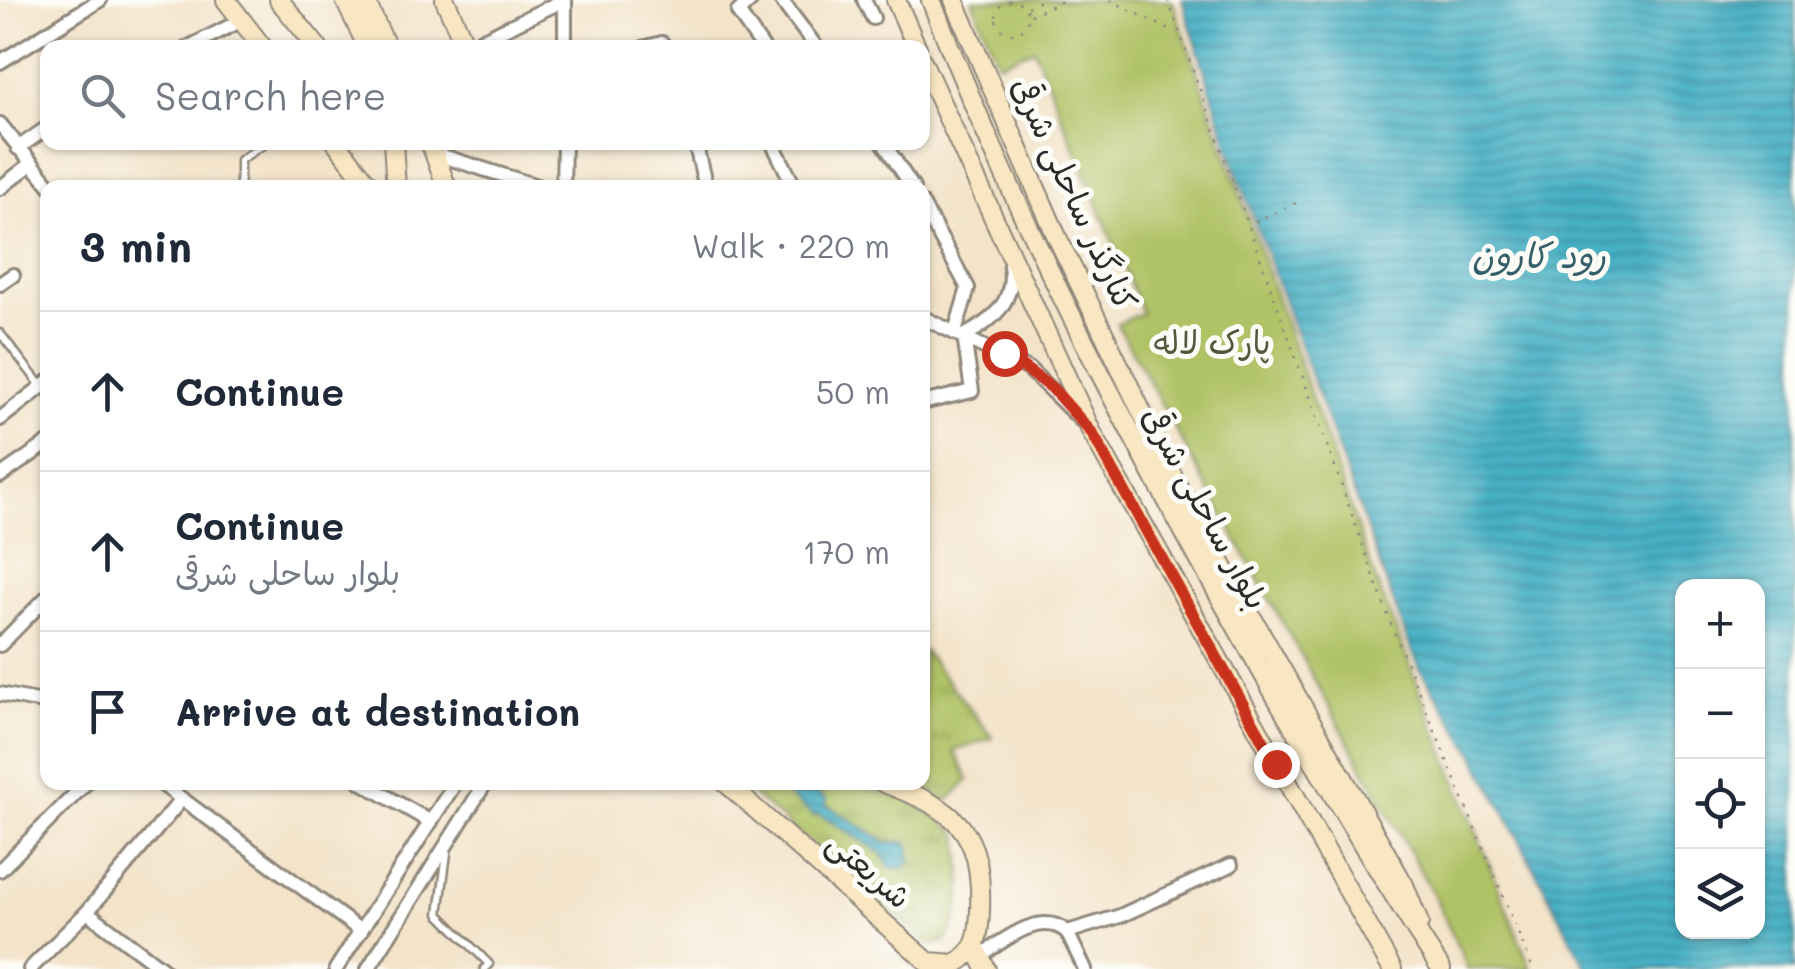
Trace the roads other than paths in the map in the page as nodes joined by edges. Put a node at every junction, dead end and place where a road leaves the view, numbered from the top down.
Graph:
1 (100, 0) edge
2 (226, 0) edge
3 (279, 0) edge
4 (345, 0) edge
5 (365, 0) edge
6 (445, 0) edge
7 (565, 0) edge
8 (752, 0) edge
9 (781, 0) edge
10 (864, 0) edge
11 (896, 0) edge
12 (931, 0) edge
13 (954, 0) edge
14 (873, 18) dead end
15 (242, 20) junction
16 (203, 40) edge
17 (257, 40) edge
18 (312, 40) edge
19 (364, 40) edge
20 (384, 40) edge
21 (462, 40) edge
22 (480, 40) edge
23 (565, 40) edge
24 (758, 40) edge
25 (811, 40) edge
26 (913, 40) edge
27 (0, 62) edge
28 (930, 79) edge
29 (0, 124) edge
30 (40, 133) edge
31 (18, 148) junction
32 (256, 150) edge
33 (342, 150) edge
34 (394, 150) edge
35 (434, 150) edge
36 (439, 150) edge
37 (564, 150) edge
38 (697, 150) edge
39 (776, 150) edge
40 (889, 150) edge
41 (31, 164) junction
42 (45, 180) edge
43 (240, 180) edge
44 (365, 180) edge
45 (395, 180) edge
46 (444, 180) edge
47 (522, 180) edge
48 (563, 180) edge
49 (704, 180) edge
50 (792, 180) edge
51 (908, 180) edge
52 (0, 188) edge
53 (930, 219) edge
54 (1008, 256) junction
55 (14, 275) dead end
56 (0, 284) edge
57 (930, 320) edge
58 (1102, 329) junction
59 (0, 333) edge
60 (959, 333) junction
61 (1081, 337) junction
62 (40, 379) edge
63 (40, 389) edge
64 (930, 401) edge
65 (0, 419) edge
66 (1092, 433) junction
67 (40, 448) edge
68 (0, 476) edge
69 (40, 604) edge
70 (0, 646) edge
71 (0, 694) edge
72 (40, 702) edge
73 (79, 790) edge
74 (169, 790) edge
75 (375, 790) edge
76 (451, 790) edge
77 (481, 790) edge
78 (734, 790) edge
79 (902, 790) edge
80 (182, 800) junction
81 (432, 822) junction
82 (449, 839) junction
83 (1232, 865) dead end
84 (0, 870) edge
85 (87, 912) junction
86 (360, 930) junction
87 (1068, 932) junction
88 (1422, 940) junction
89 (980, 957) edge
90 (932, 966) edge
91 (1438, 966) edge
92 (30, 969) edge
93 (163, 969) edge
94 (336, 969) edge
95 (368, 969) edge
96 (484, 969) edge
97 (1085, 969) edge
98 (1392, 969) edge

1 - 27 street
2 - 15 main road
3 - 18 main road
4 - 19 main road
5 - 20 main road
6 - 21 main road
7 - 22 street
7 - 23 street
8 - 24 street
9 - 25 street
10 - 14 street
11 - 26 main road
12 - 61 main road, بلوار ساحلی شرقی
13 - 58 main road, کنارگذر ساحلی شرقی
15 - 16 street
15 - 17 main road
28 - 54 main road, بلوار ساحلی شرقی
29 - 31 street
30 - 31 street
31 - 41 street
32 - 43 lane
33 - 44 main road
34 - 45 main road
35 - 46 main road
36 - 47 street
37 - 48 street
38 - 49 street
39 - 50 street
40 - 51 street
41 - 42 street
41 - 52 street
53 - 60 street
54 - 60 street
54 - 66 main road, بلوار ساحلی شرقی
55 - 56 street
57 - 60 street
58 - 61 main road
58 - 88 main road, کنارگذر ساحلی شرقی
59 - 62 lane
60 - 64 street
60 - 66 street
61 - 88 main road, بلوار ساحلی شرقی
63 - 65 street
66 - 98 main road, بلوار ساحلی شرقی
67 - 68 street
69 - 70 street
71 - 72 street
73 - 84 street
74 - 80 street
75 - 81 street
76 - 81 street
77 - 82 street
78 - 90 main road, شریعتی
79 - 89 main road
80 - 85 street
80 - 86 street
81 - 86 street
82 - 95 street
82 - 96 lane
83 - 87 street
85 - 92 street
85 - 93 street
86 - 94 street
87 - 89 street
87 - 97 street
88 - 91 main road, بلوار ساحلی شرقی
89 - 90 main road, شریعتی

